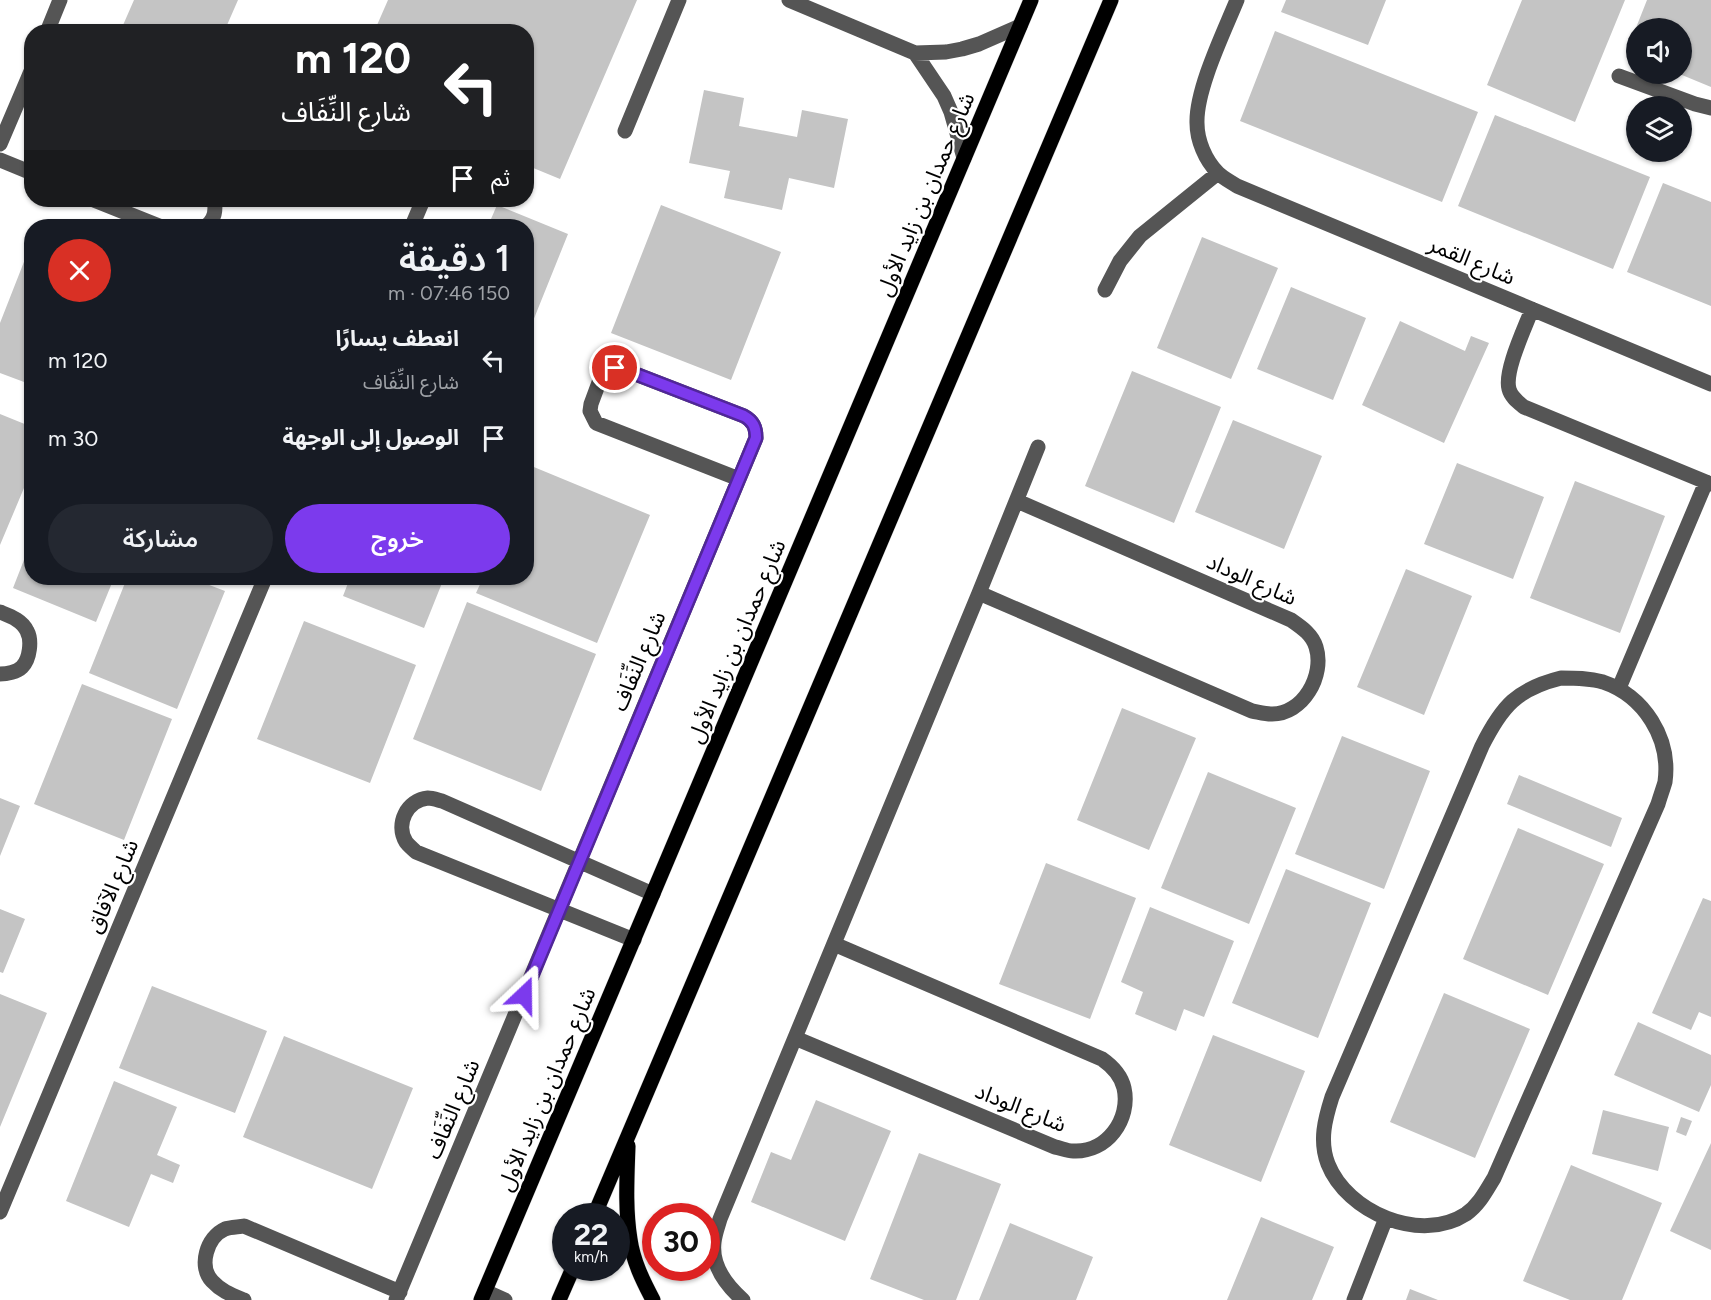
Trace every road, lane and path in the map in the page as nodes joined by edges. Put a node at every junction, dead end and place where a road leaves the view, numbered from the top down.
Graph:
1 (60, 0) edge
2 (678, 0) edge
3 (789, 0) edge
4 (1031, 0) edge
5 (1111, 0) edge
6 (1237, 0) edge
7 (50, 24) edge
8 (1020, 26) junction
9 (915, 53) junction
10 (1619, 76) dead end
11 (24, 104) edge
12 (1711, 108) edge
13 (625, 131) dead end
14 (0, 144) edge
15 (964, 158) junction
16 (0, 160) edge
17 (24, 170) edge
18 (1218, 173) junction
19 (112, 207) edge
20 (142, 219) edge
21 (1105, 290) dead end
22 (1532, 309) junction
23 (1711, 384) edge
24 (1038, 447) dead end
25 (739, 479) junction
26 (1709, 483) edge
27 (1017, 501) junction
28 (262, 585) edge
29 (979, 593) junction
30 (0, 612) edge
31 (0, 674) edge
32 (1619, 688) junction
33 (579, 861) junction
34 (653, 894) junction
35 (559, 910) junction
36 (634, 940) junction
37 (834, 944) junction
38 (795, 1038) junction
39 (628, 1135) junction
40 (599, 1203) edge
41 (0, 1212) edge
42 (1386, 1218) junction
43 (567, 1281) edge
44 (483, 1295) edge
45 (398, 1296) edge
46 (244, 1300) edge
47 (505, 1300) edge
48 (559, 1300) edge
49 (653, 1300) edge
50 (743, 1300) edge
51 (1354, 1300) edge

1 - 7 street
2 - 13 street
3 - 9 street
4 - 8 main road, شارع حمدان بن زايد الأول
5 - 39 main road
6 - 18 street, شارع القمر
8 - 9 street
8 - 15 main road, شارع حمدان بن زايد الأول
9 - 15 street
10 - 12 street
11 - 14 street
15 - 34 main road, شارع حمدان بن زايد الأول
16 - 17 street
18 - 21 street
18 - 22 street, شارع القمر
19 - 20 street
22 - 23 street, شارع القمر
22 - 26 street
24 - 27 street
25 - 25 street, شارع النِّفَاف
25 - 33 street, شارع النِّفَاف
26 - 32 street
27 - 29 street
27 - 29 street, شارع الوداد
28 - 41 street, شارع الآفاق
29 - 37 street
30 - 31 street
32 - 42 street
32 - 42 street
33 - 34 street
33 - 35 street, شارع النِّفَاف
33 - 35 street
34 - 36 main road, شارع حمدان بن زايد الأول
35 - 36 street
35 - 45 street, شارع النِّفَاف
36 - 44 main road, شارع حمدان بن زايد الأول
37 - 38 street
37 - 38 street, شارع الوداد
38 - 50 street
39 - 40 main road
39 - 49 main road
42 - 51 street
43 - 48 main road
44 - 47 street
45 - 46 street, شارع النِّفَاف

